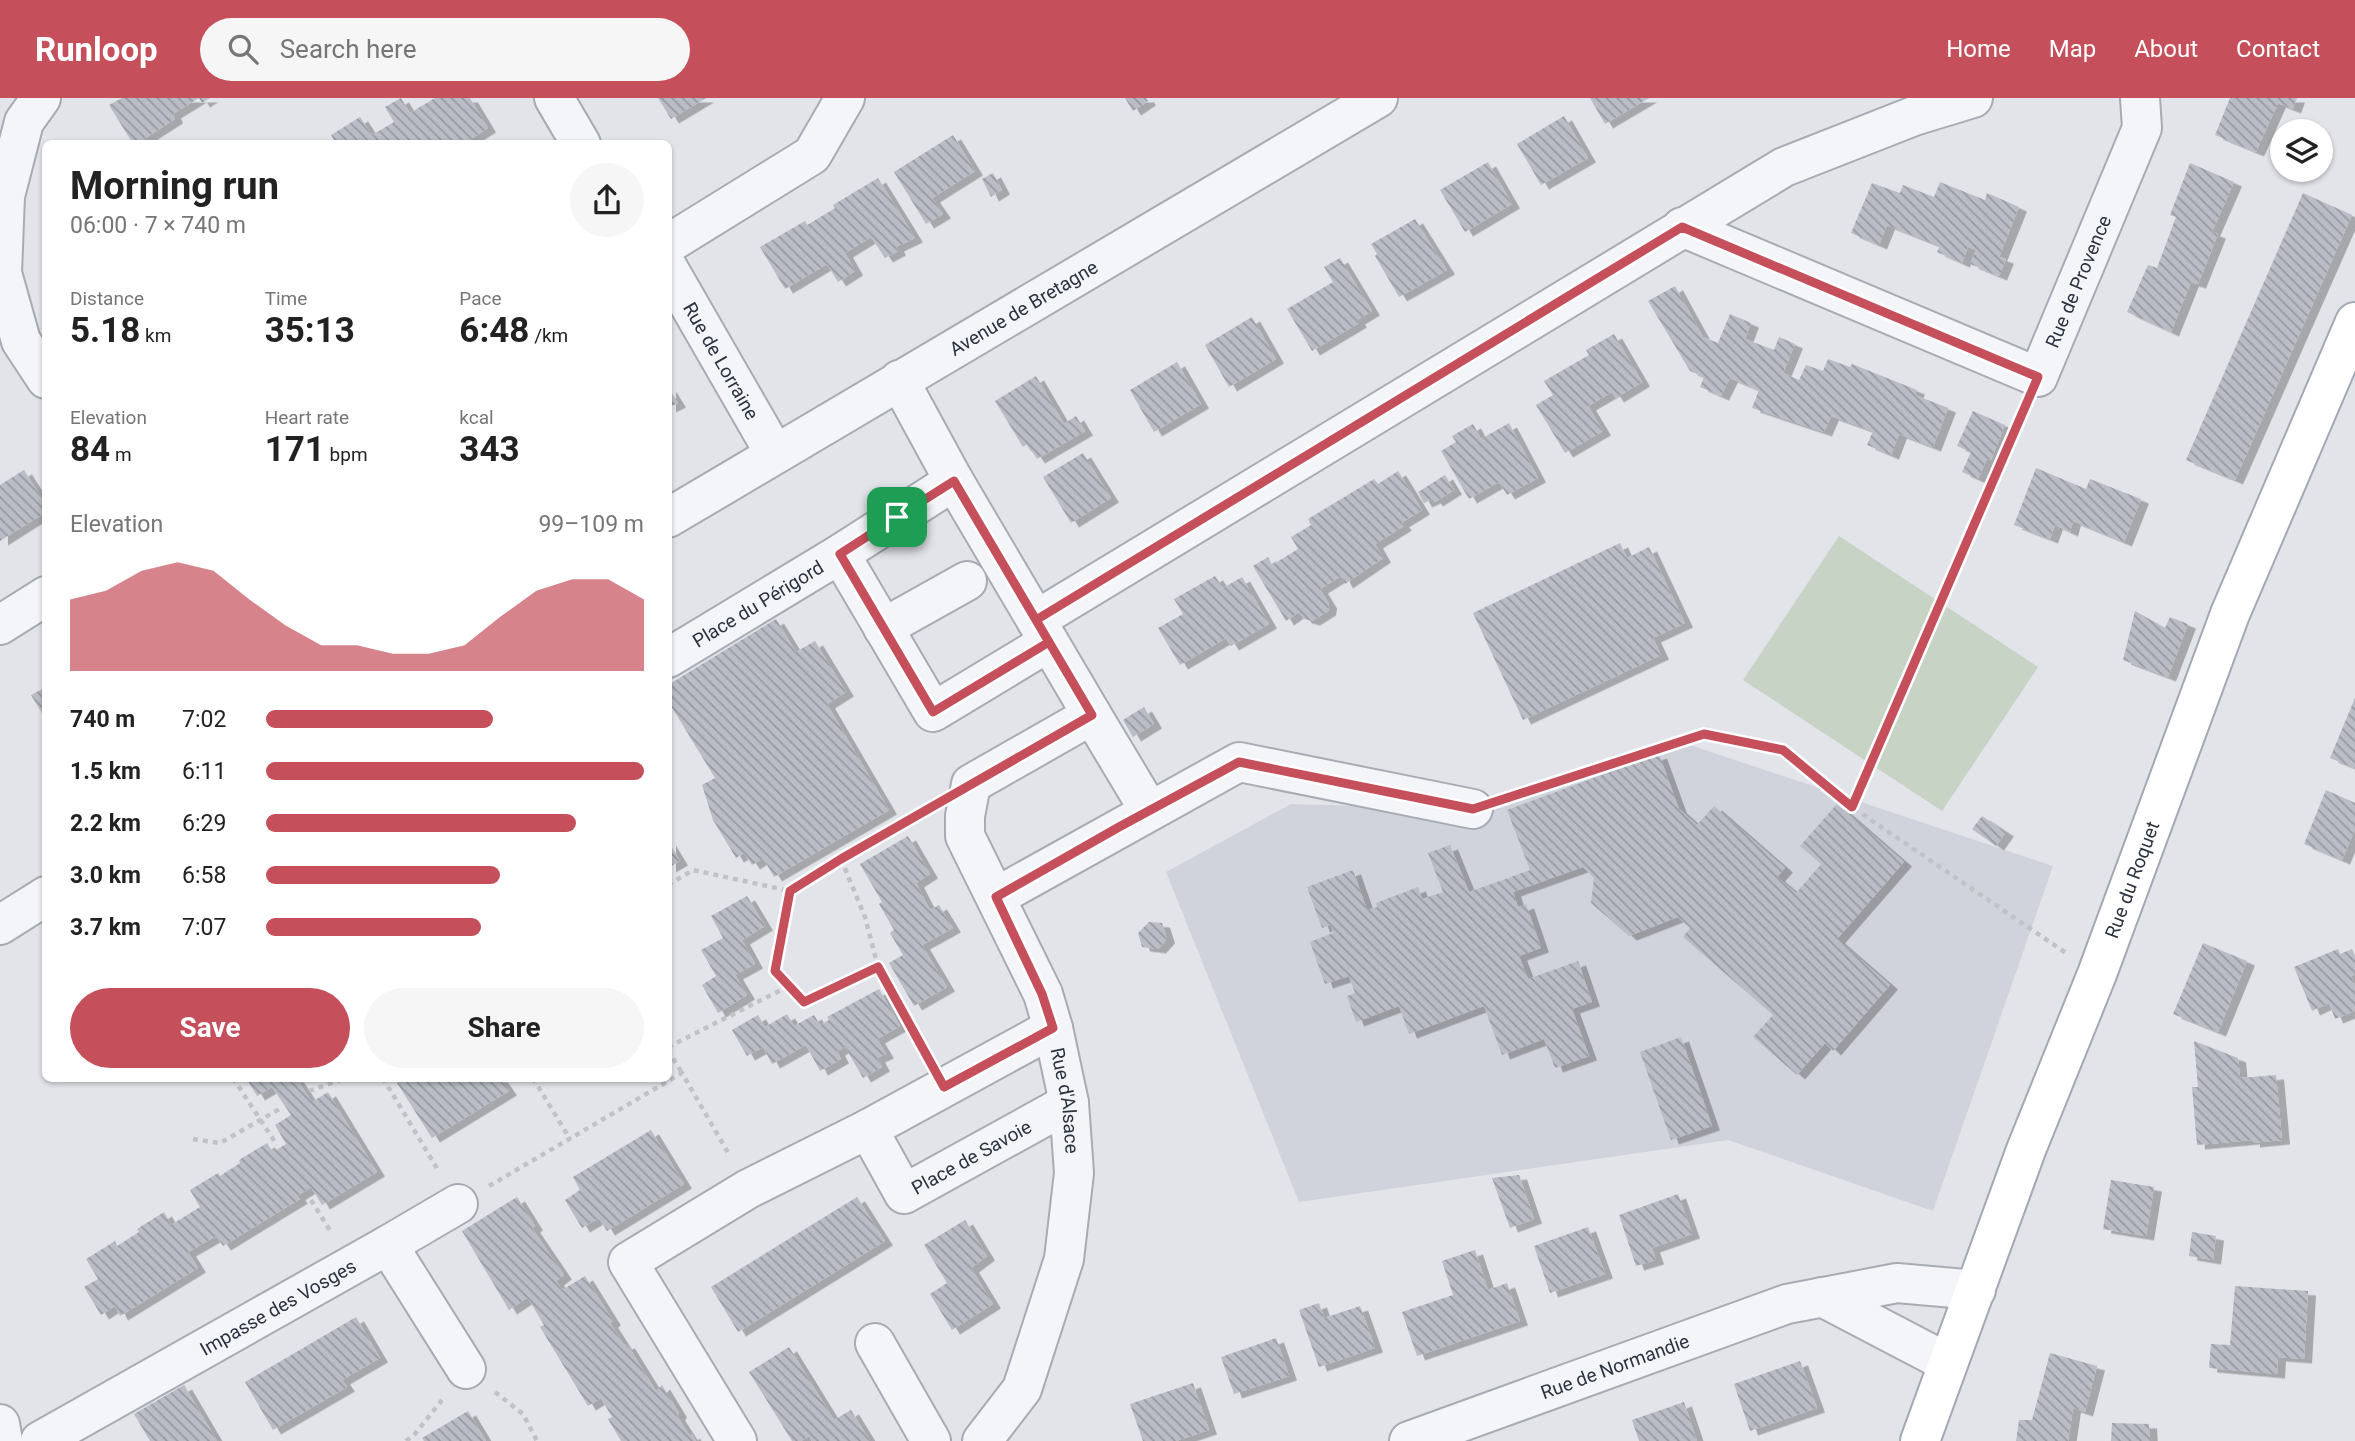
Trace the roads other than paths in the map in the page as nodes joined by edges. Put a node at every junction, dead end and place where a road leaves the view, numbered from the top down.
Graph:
1 (41, 98) edge
2 (554, 98) edge
3 (845, 98) edge
4 (1378, 98) edge
5 (1973, 98) edge
6 (2140, 98) edge
7 (579, 140) edge
8 (1682, 227) junction
9 (672, 242) edge
10 (672, 275) edge
11 (2355, 322) edge
12 (42, 373) edge
13 (899, 380) junction
14 (775, 454) junction
15 (954, 481) junction
16 (672, 516) edge
17 (840, 554) junction
18 (967, 581) dead end
19 (42, 599) edge
20 (0, 625) edge
21 (883, 628) junction
22 (1043, 631) junction
23 (672, 656) edge
24 (1092, 715) junction
25 (1473, 809) road end
26 (1149, 810) junction
27 (996, 897) junction
28 (42, 899) edge
29 (0, 925) edge
30 (1053, 1028) junction
31 (1069, 1103) junction
32 (868, 1129) junction
33 (458, 1204) road end
34 (388, 1245) junction
35 (1976, 1290) junction
36 (1822, 1297) junction
37 (875, 1343) dead end
38 (1948, 1363) junction
39 (466, 1369) road end
40 (0, 1424) edge
41 (91, 1429) edge
42 (3, 1441) edge
43 (40, 1441) edge
44 (737, 1441) edge
45 (931, 1441) edge
46 (982, 1441) edge
47 (1409, 1441) edge
48 (1920, 1441) edge

1 - 12 street
2 - 7 street
3 - 9 street
4 - 13 street, Avenue de Bretagne
5 - 8 street
6 - 8 street, Rue de Provence
8 - 22 street
10 - 14 street, Rue de Lorraine
11 - 35 main road, Rue du Roquet
13 - 14 street, Avenue de Bretagne
13 - 15 street
14 - 16 street, Avenue de Bretagne
15 - 17 street, Place du Périgord
15 - 22 street
17 - 21 street
17 - 23 street, Place du Périgord
18 - 21 street
19 - 20 street
21 - 22 street
22 - 24 street
24 - 26 street
24 - 27 street, Rue d'Alsace
25 - 26 street
26 - 27 street
27 - 30 street, Rue d'Alsace
28 - 29 street
30 - 31 street, Rue d'Alsace
30 - 32 street
31 - 32 street, Place de Savoie
31 - 46 street, Rue d'Alsace
32 - 44 street
33 - 34 street, Impasse des Vosges
34 - 39 street
34 - 41 street, Impasse des Vosges
35 - 36 street, Rue de Normandie
35 - 38 main road, Rue du Roquet
36 - 38 street
36 - 47 street, Rue de Normandie
37 - 45 street
38 - 48 main road, Rue du Roquet
40 - 42 street
41 - 43 street, Impasse des Vosges

